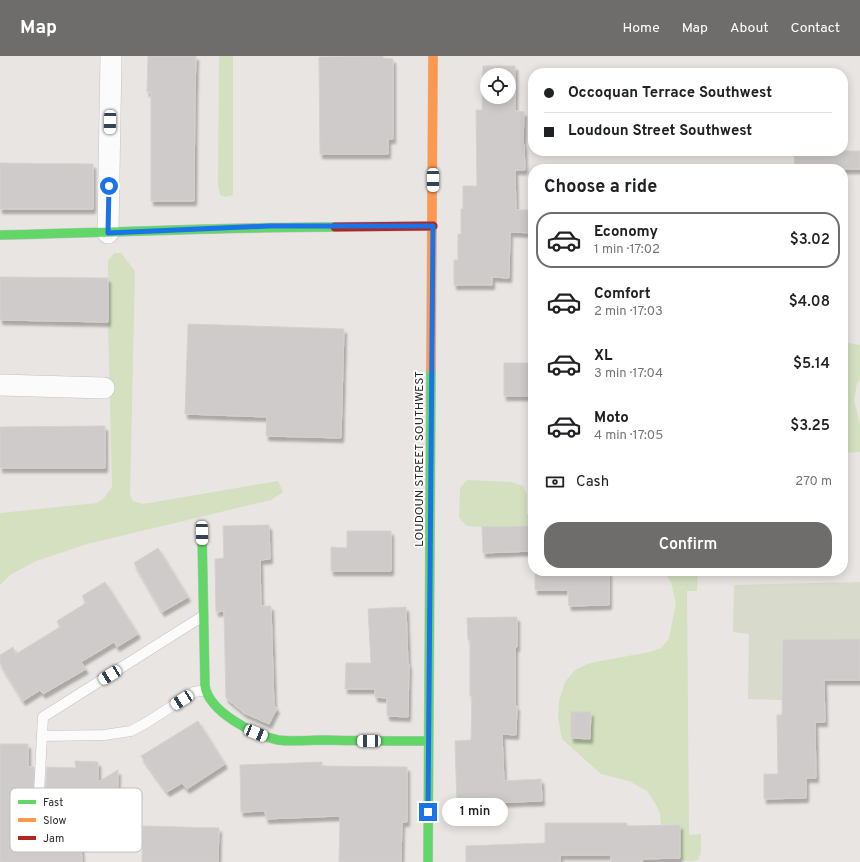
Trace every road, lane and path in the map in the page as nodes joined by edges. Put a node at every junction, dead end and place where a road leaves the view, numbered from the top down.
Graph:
1 (111, 56) edge
2 (434, 56) edge
3 (433, 226) junction
4 (108, 233) junction
5 (0, 235) edge
6 (0, 384) edge
7 (104, 388) dead end
8 (202, 533) dead end
9 (203, 616) junction
10 (206, 690) junction
11 (42, 736) junction
12 (428, 741) junction
13 (39, 788) edge
14 (428, 862) edge

1 - 4 street
2 - 3 street, LOUDOUN STREET SOUTHWEST
3 - 4 street
3 - 12 street, LOUDOUN STREET SOUTHWEST
4 - 5 street
6 - 7 street
8 - 9 street
9 - 10 street
9 - 11 lane
10 - 11 lane
10 - 12 street
11 - 13 lane
12 - 14 street, LOUDOUN STREET SOUTHWEST

